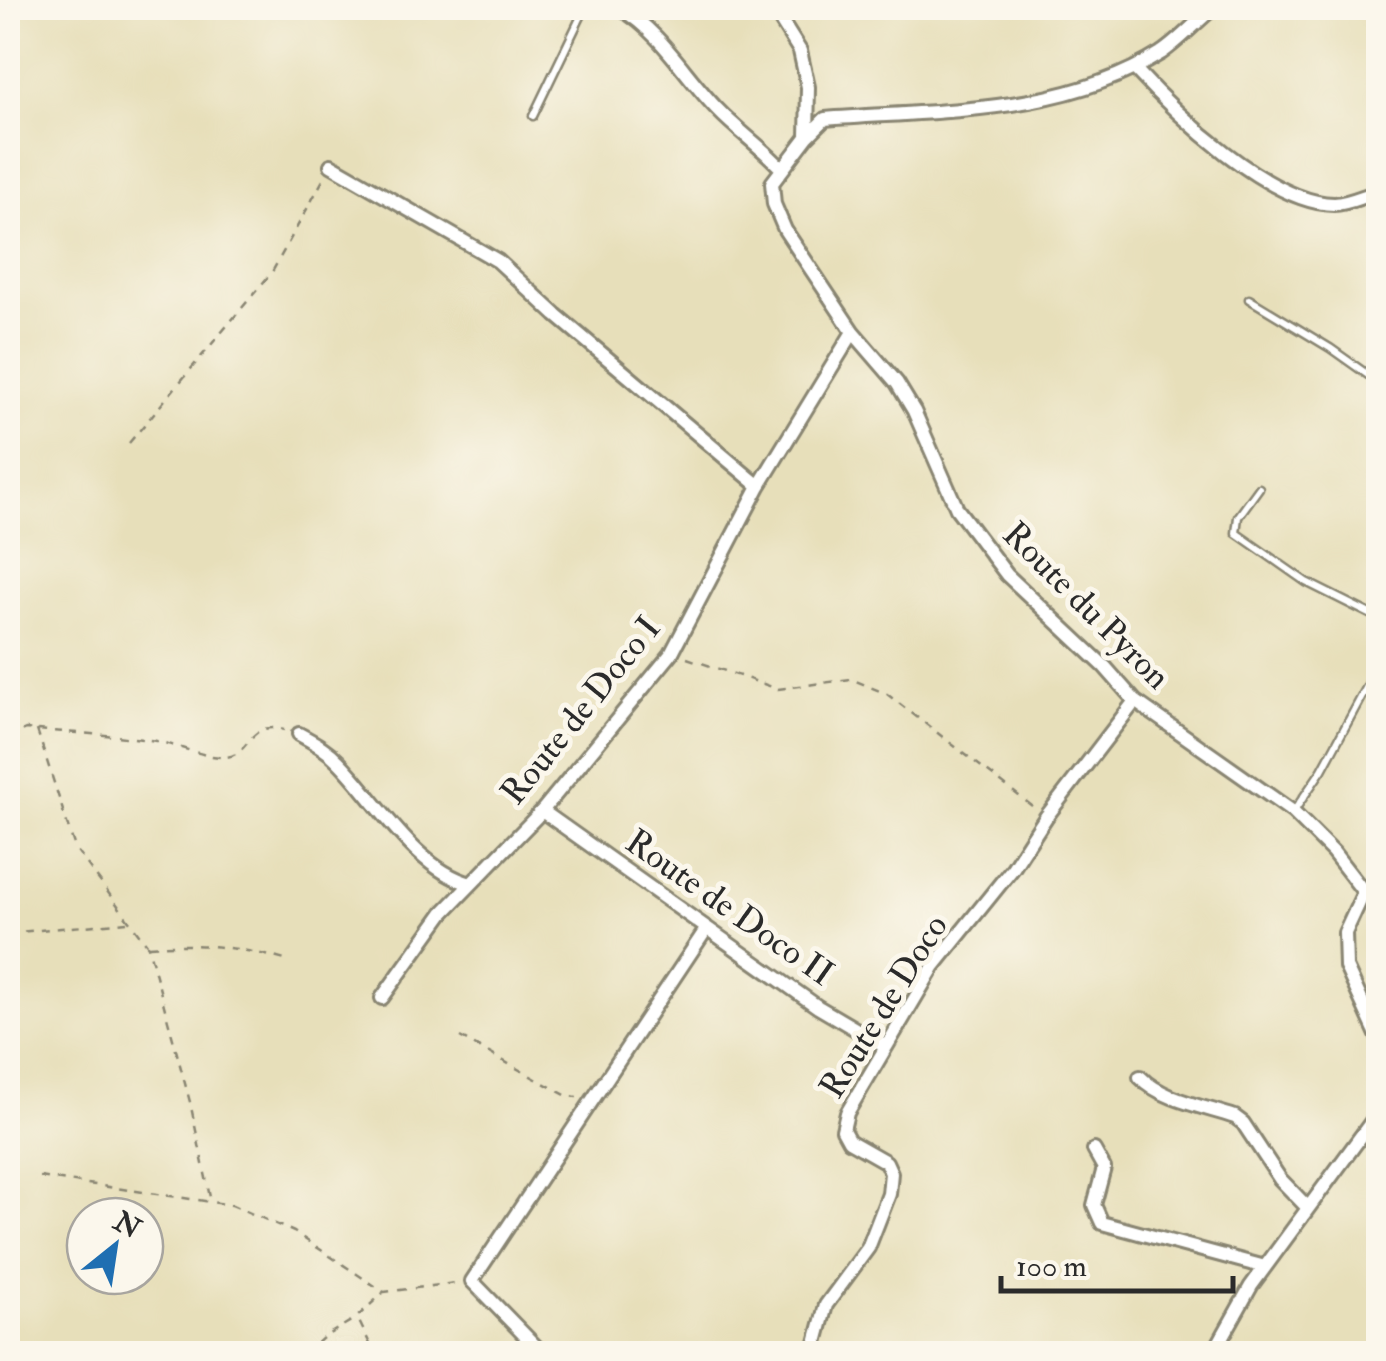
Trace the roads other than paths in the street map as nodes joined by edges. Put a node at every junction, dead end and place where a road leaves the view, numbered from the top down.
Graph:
1 (585, 8) edge
2 (620, 8) edge
3 (773, 8) edge
4 (1213, 8) edge
5 (1134, 68) junction
6 (533, 116) dead end
7 (806, 137) junction
8 (332, 166) road end
9 (782, 169) junction
10 (1378, 192) edge
11 (1249, 299) dead end
12 (853, 332) junction
13 (1378, 382) edge
14 (759, 486) junction
15 (1259, 488) dead end
16 (1378, 618) edge
17 (1378, 666) edge
18 (1136, 700) junction
19 (299, 734) road end
20 (542, 811) junction
21 (1293, 812) junction
22 (471, 884) junction
23 (1364, 892) junction
24 (1378, 899) edge
25 (708, 928) junction
26 (382, 998) dead end
27 (1378, 1037) edge
28 (886, 1048) junction
29 (1140, 1077) dead end
30 (1378, 1113) edge
31 (1094, 1150) dead end
32 (1308, 1208) junction
33 (1266, 1267) junction
34 (544, 1354) edge
35 (813, 1354) edge
36 (1212, 1354) edge

1 - 6 lane
2 - 9 street
3 - 7 street
4 - 5 street
5 - 7 street
5 - 10 street
7 - 9 street
8 - 14 street
9 - 12 street, Route du Pyron
11 - 13 lane
12 - 14 street, Route de Doco I
12 - 18 street, Route du Pyron
14 - 20 street, Route de Doco I
15 - 16 lane
17 - 21 lane
18 - 21 street, Route du Pyron
18 - 28 street, Route de Doco
19 - 22 street
20 - 22 street, Route de Doco I
20 - 25 street, Route de Doco II
21 - 23 street, Route du Pyron
22 - 26 street, Route de Doco I
23 - 24 street, Route du Pyron
23 - 27 street
25 - 28 street, Route de Doco II
25 - 34 street
28 - 35 street, Route de Doco
29 - 32 street
30 - 32 street
31 - 33 street
32 - 33 street
33 - 36 street

